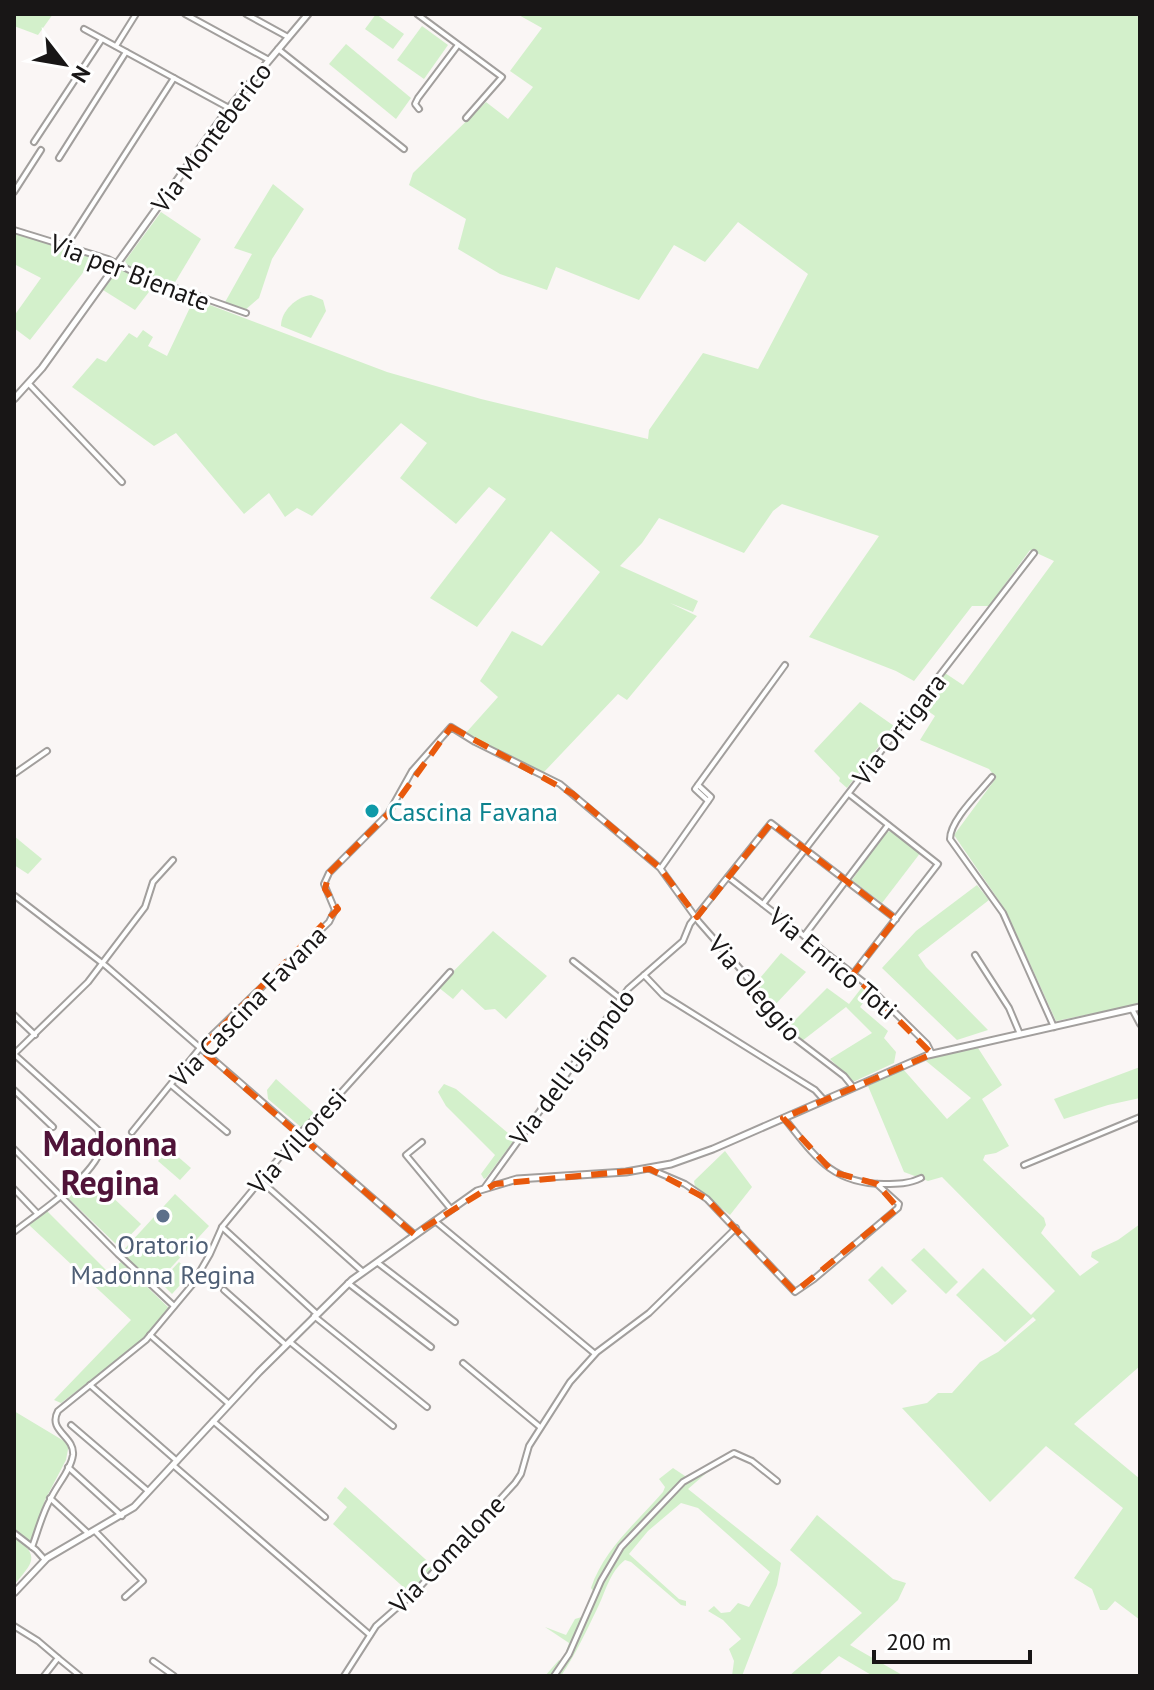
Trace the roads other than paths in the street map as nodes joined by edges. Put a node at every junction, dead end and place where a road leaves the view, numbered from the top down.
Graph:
1 (136, 14) edge
2 (185, 14) edge
3 (246, 14) edge
4 (308, 14) edge
5 (417, 14) edge
6 (84, 29) dead end
7 (288, 37) junction
8 (102, 39) junction
9 (458, 45) junction
10 (116, 46) junction
11 (278, 49) junction
12 (127, 52) junction
13 (269, 60) junction
14 (174, 78) junction
15 (229, 108) junction
16 (419, 109) dead end
17 (466, 118) dead end
18 (34, 142) dead end
19 (404, 149) dead end
20 (41, 150) dead end
21 (59, 158) dead end
22 (14, 192) edge
23 (14, 230) edge
24 (66, 246) junction
25 (118, 264) junction
26 (246, 313) dead end
27 (29, 384) junction
28 (14, 399) edge
29 (122, 482) dead end
30 (1034, 553) dead end
31 (785, 665) dead end
32 (47, 751) dead end
33 (14, 774) edge
34 (992, 777) dead end
35 (849, 794) junction
36 (888, 825) junction
37 (806, 849) junction
38 (173, 860) dead end
39 (660, 868) junction
40 (728, 877) junction
41 (847, 880) junction
42 (15, 896) edge
43 (763, 904) junction
44 (697, 917) junction
45 (896, 919) junction
46 (804, 936) junction
47 (975, 955) dead end
48 (573, 961) dead end
49 (103, 963) junction
50 (450, 972) dead end
51 (853, 974) junction
52 (644, 975) junction
53 (621, 999) junction
54 (1140, 1007) edge
55 (1132, 1009) junction
56 (14, 1015) edge
57 (1140, 1024) edge
58 (1054, 1027) junction
59 (1020, 1034) junction
60 (35, 1035) junction
61 (200, 1049) junction
62 (15, 1051) edge
63 (932, 1054) junction
64 (170, 1085) junction
65 (853, 1087) junction
66 (14, 1090) edge
67 (824, 1100) junction
68 (1140, 1117) edge
69 (784, 1118) junction
70 (53, 1127) dead end
71 (132, 1132) dead end
72 (227, 1132) dead end
73 (299, 1134) junction
74 (422, 1142) dead end
75 (14, 1149) edge
76 (1024, 1165) dead end
77 (650, 1169) junction
78 (921, 1178) dead end
79 (261, 1181) junction
80 (877, 1184) junction
81 (485, 1187) junction
82 (14, 1189) edge
83 (61, 1195) junction
84 (450, 1208) junction
85 (37, 1213) junction
86 (433, 1220) junction
87 (222, 1227) junction
88 (736, 1228) junction
89 (14, 1232) edge
90 (414, 1234) junction
91 (376, 1261) junction
92 (362, 1271) junction
93 (348, 1283) junction
94 (224, 1290) dead end
95 (174, 1306) junction
96 (316, 1315) junction
97 (455, 1322) dead end
98 (150, 1335) junction
99 (287, 1343) junction
100 (431, 1347) dead end
101 (595, 1354) junction
102 (463, 1363) dead end
103 (90, 1385) junction
104 (229, 1404) junction
105 (427, 1407) dead end
106 (213, 1421) junction
107 (71, 1425) dead end
108 (393, 1426) dead end
109 (540, 1427) junction
110 (175, 1463) junction
111 (68, 1467) junction
112 (777, 1481) dead end
113 (148, 1492) junction
114 (50, 1498) junction
115 (122, 1516) junction
116 (325, 1517) dead end
117 (14, 1533) edge
118 (92, 1533) junction
119 (32, 1547) junction
120 (45, 1560) junction
121 (14, 1593) edge
122 (125, 1597) dead end
123 (14, 1626) edge
124 (370, 1635) junction
125 (58, 1658) junction
126 (153, 1661) dead end
127 (44, 1676) edge
128 (80, 1676) edge
129 (174, 1676) edge
130 (344, 1676) edge
131 (554, 1676) edge

1 - 10 street
2 - 13 street
3 - 7 street
4 - 7 street, Via Monteberico
5 - 9 street
6 - 8 street
7 - 11 street, Via Monteberico
8 - 10 street
8 - 18 street
9 - 16 street
9 - 17 street
10 - 12 street
11 - 13 street, Via Monteberico
11 - 19 street
12 - 14 street
12 - 21 street
13 - 15 street, Via Monteberico
14 - 15 street
14 - 24 street
15 - 25 street, Via Monteberico
20 - 22 street
23 - 24 street, Via per Bienate
24 - 25 street, Via per Bienate
25 - 26 street, Via per Bienate
25 - 27 street, Via Monteberico
27 - 28 street, Via Monteberico
27 - 29 street
30 - 35 street, Via Ortigara
31 - 39 street
32 - 33 street
34 - 58 street
35 - 36 street
35 - 37 street, Via Ortigara
36 - 41 street
36 - 45 street
37 - 40 street, Via dell'Usignolo
37 - 41 street
37 - 43 street, Via Ortigara
38 - 49 street
39 - 44 street
39 - 61 street, Via Cascina Favana
40 - 43 street, Via Enrico Toti
40 - 44 street, Via dell'Usignolo
41 - 45 street
41 - 46 street
42 - 49 street
43 - 46 street, Via Enrico Toti
44 - 52 street, Via dell'Usignolo
44 - 65 street, Via Oleggio
45 - 51 street
46 - 51 street, Via Enrico Toti
47 - 59 street
48 - 53 street
49 - 60 street
49 - 61 street
50 - 73 street, Via Villoresi
51 - 63 street, Via Enrico Toti
52 - 53 street, Via dell'Usignolo
52 - 67 street
53 - 81 street, Via dell'Usignolo
54 - 55 street
55 - 57 street
55 - 58 street
56 - 60 street
58 - 59 street
59 - 63 street
60 - 62 street
61 - 64 street, Via Cascina Favana
61 - 73 street
62 - 83 street
63 - 65 street
64 - 71 street, Via Cascina Favana
64 - 72 street
65 - 67 street
66 - 70 street
67 - 69 street
68 - 76 street
69 - 77 street
69 - 80 street
73 - 79 street, Via Villoresi
73 - 90 street
74 - 84 street
75 - 83 street
77 - 81 street
77 - 88 street
78 - 80 street
79 - 87 street, Via Villoresi
79 - 92 street
80 - 88 street
81 - 84 street
82 - 85 street
83 - 85 street
83 - 95 street
84 - 86 street
85 - 89 street
86 - 90 street
86 - 101 street
87 - 95 street, Via Villoresi
87 - 96 street
88 - 101 street, Via Comalone
90 - 91 street
91 - 92 street
91 - 97 street
92 - 93 street
93 - 96 street
93 - 100 street
94 - 99 street
95 - 98 street, Via Villoresi
96 - 99 street
96 - 105 street
98 - 103 street, Via Villoresi
98 - 104 street
99 - 104 street
99 - 108 street
101 - 109 street, Via Comalone
102 - 109 street
103 - 110 street
103 - 111 street, Via Villoresi
104 - 106 street
106 - 110 street
106 - 116 street
107 - 113 street
109 - 124 street, Via Comalone
110 - 113 street
110 - 124 street
111 - 114 street
111 - 115 street
112 - 131 street
113 - 115 street
114 - 118 street
114 - 119 street
115 - 118 street
117 - 119 street
118 - 120 street
118 - 122 street
119 - 120 street
120 - 121 street
123 - 125 street
124 - 130 street, Via Comalone
125 - 127 street
125 - 128 street
126 - 129 street

